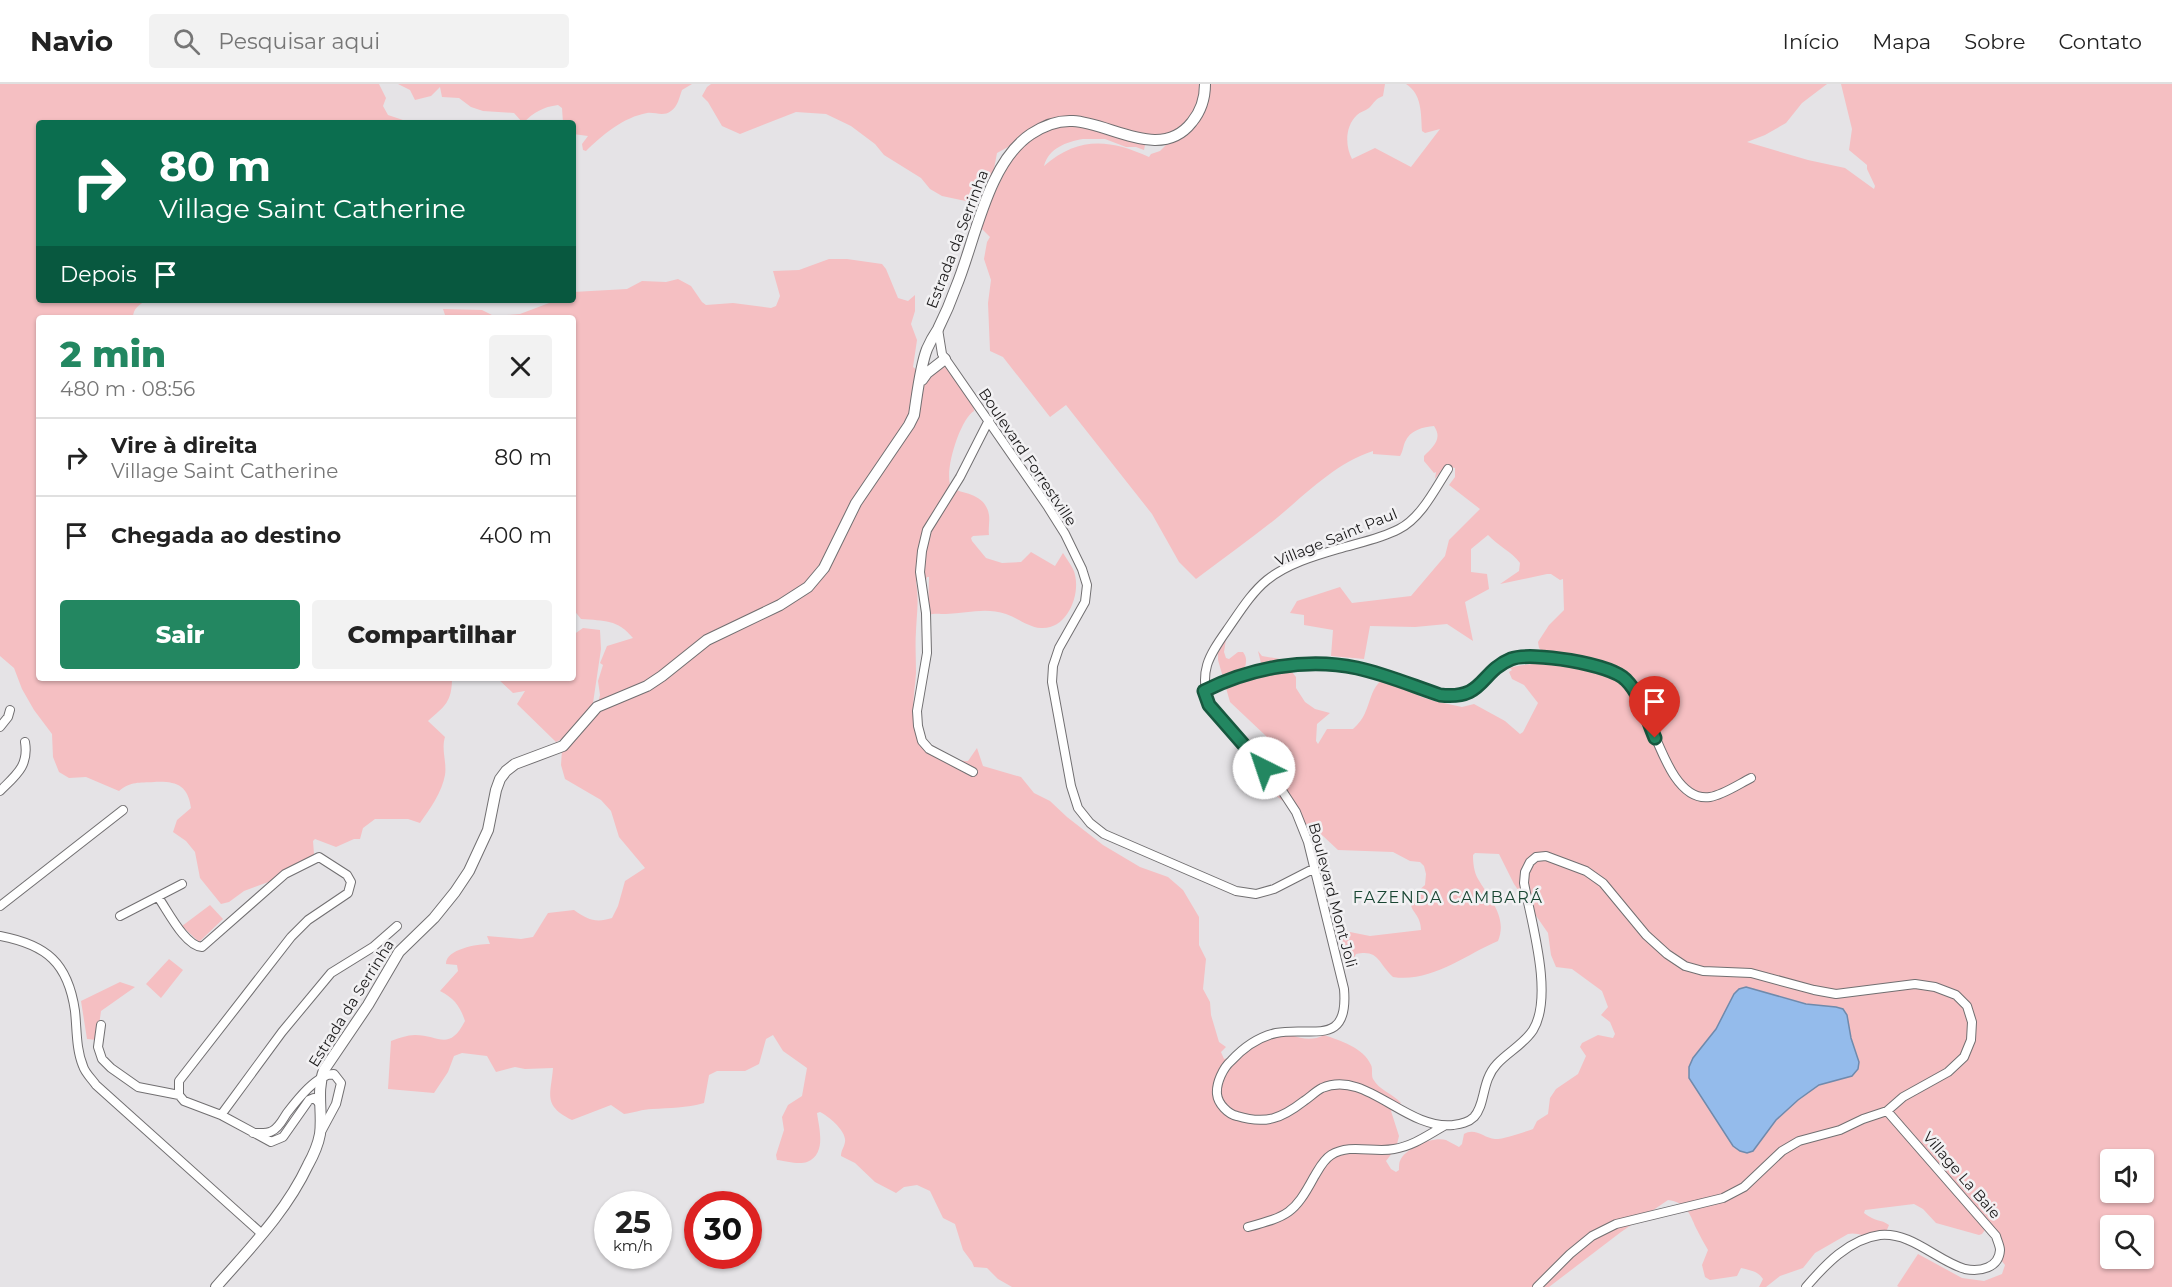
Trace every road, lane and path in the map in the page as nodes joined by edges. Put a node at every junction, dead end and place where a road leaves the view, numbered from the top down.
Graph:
1 (1205, 84) edge
2 (938, 329) junction
3 (927, 349) junction
4 (943, 357) junction
5 (920, 382) junction
6 (989, 420) junction
7 (1448, 470) dead end
8 (1204, 691) junction
9 (10, 710) dead end
10 (0, 727) edge
11 (25, 742) dead end
12 (973, 772) dead end
13 (1751, 778) dead end
14 (0, 791) edge
15 (123, 810) dead end
16 (1313, 869) junction
17 (182, 884) dead end
18 (158, 897) junction
19 (0, 906) edge
20 (120, 916) dead end
21 (397, 926) dead end
22 (0, 936) edge
23 (101, 1025) dead end
24 (321, 1079) junction
25 (179, 1095) junction
26 (319, 1103) junction
27 (1887, 1111) junction
28 (221, 1115) junction
29 (1444, 1126) junction
30 (253, 1133) junction
31 (320, 1135) junction
32 (1248, 1227) dead end
33 (262, 1234) junction
34 (216, 1287) edge
35 (1537, 1287) edge
36 (1806, 1287) edge

1 - 2 street, Estrada da Serrinha
2 - 3 street, Estrada da Serrinha
2 - 4 street
3 - 4 street
3 - 5 street, Estrada da Serrinha
4 - 5 street
4 - 6 street, Boulevard Forrestville
5 - 24 street, Estrada da Serrinha
6 - 12 street
6 - 16 street, Boulevard Forrestville
7 - 8 street, Village Saint Paul
8 - 13 street
8 - 16 street, Boulevard Mont Joli
9 - 10 street
11 - 14 street
15 - 19 street
16 - 29 street, Boulevard Mont Joli
17 - 18 street
18 - 20 street
18 - 25 street
21 - 28 street
22 - 33 street
23 - 25 street
24 - 26 street, Estrada da Serrinha
24 - 30 street
24 - 31 street
25 - 28 street
26 - 30 street
26 - 31 street, Estrada da Serrinha
27 - 29 street
27 - 35 street
27 - 36 street, Village La Baie
28 - 30 street
29 - 32 street
31 - 33 street, Estrada da Serrinha
33 - 34 street, Estrada da Serrinha

